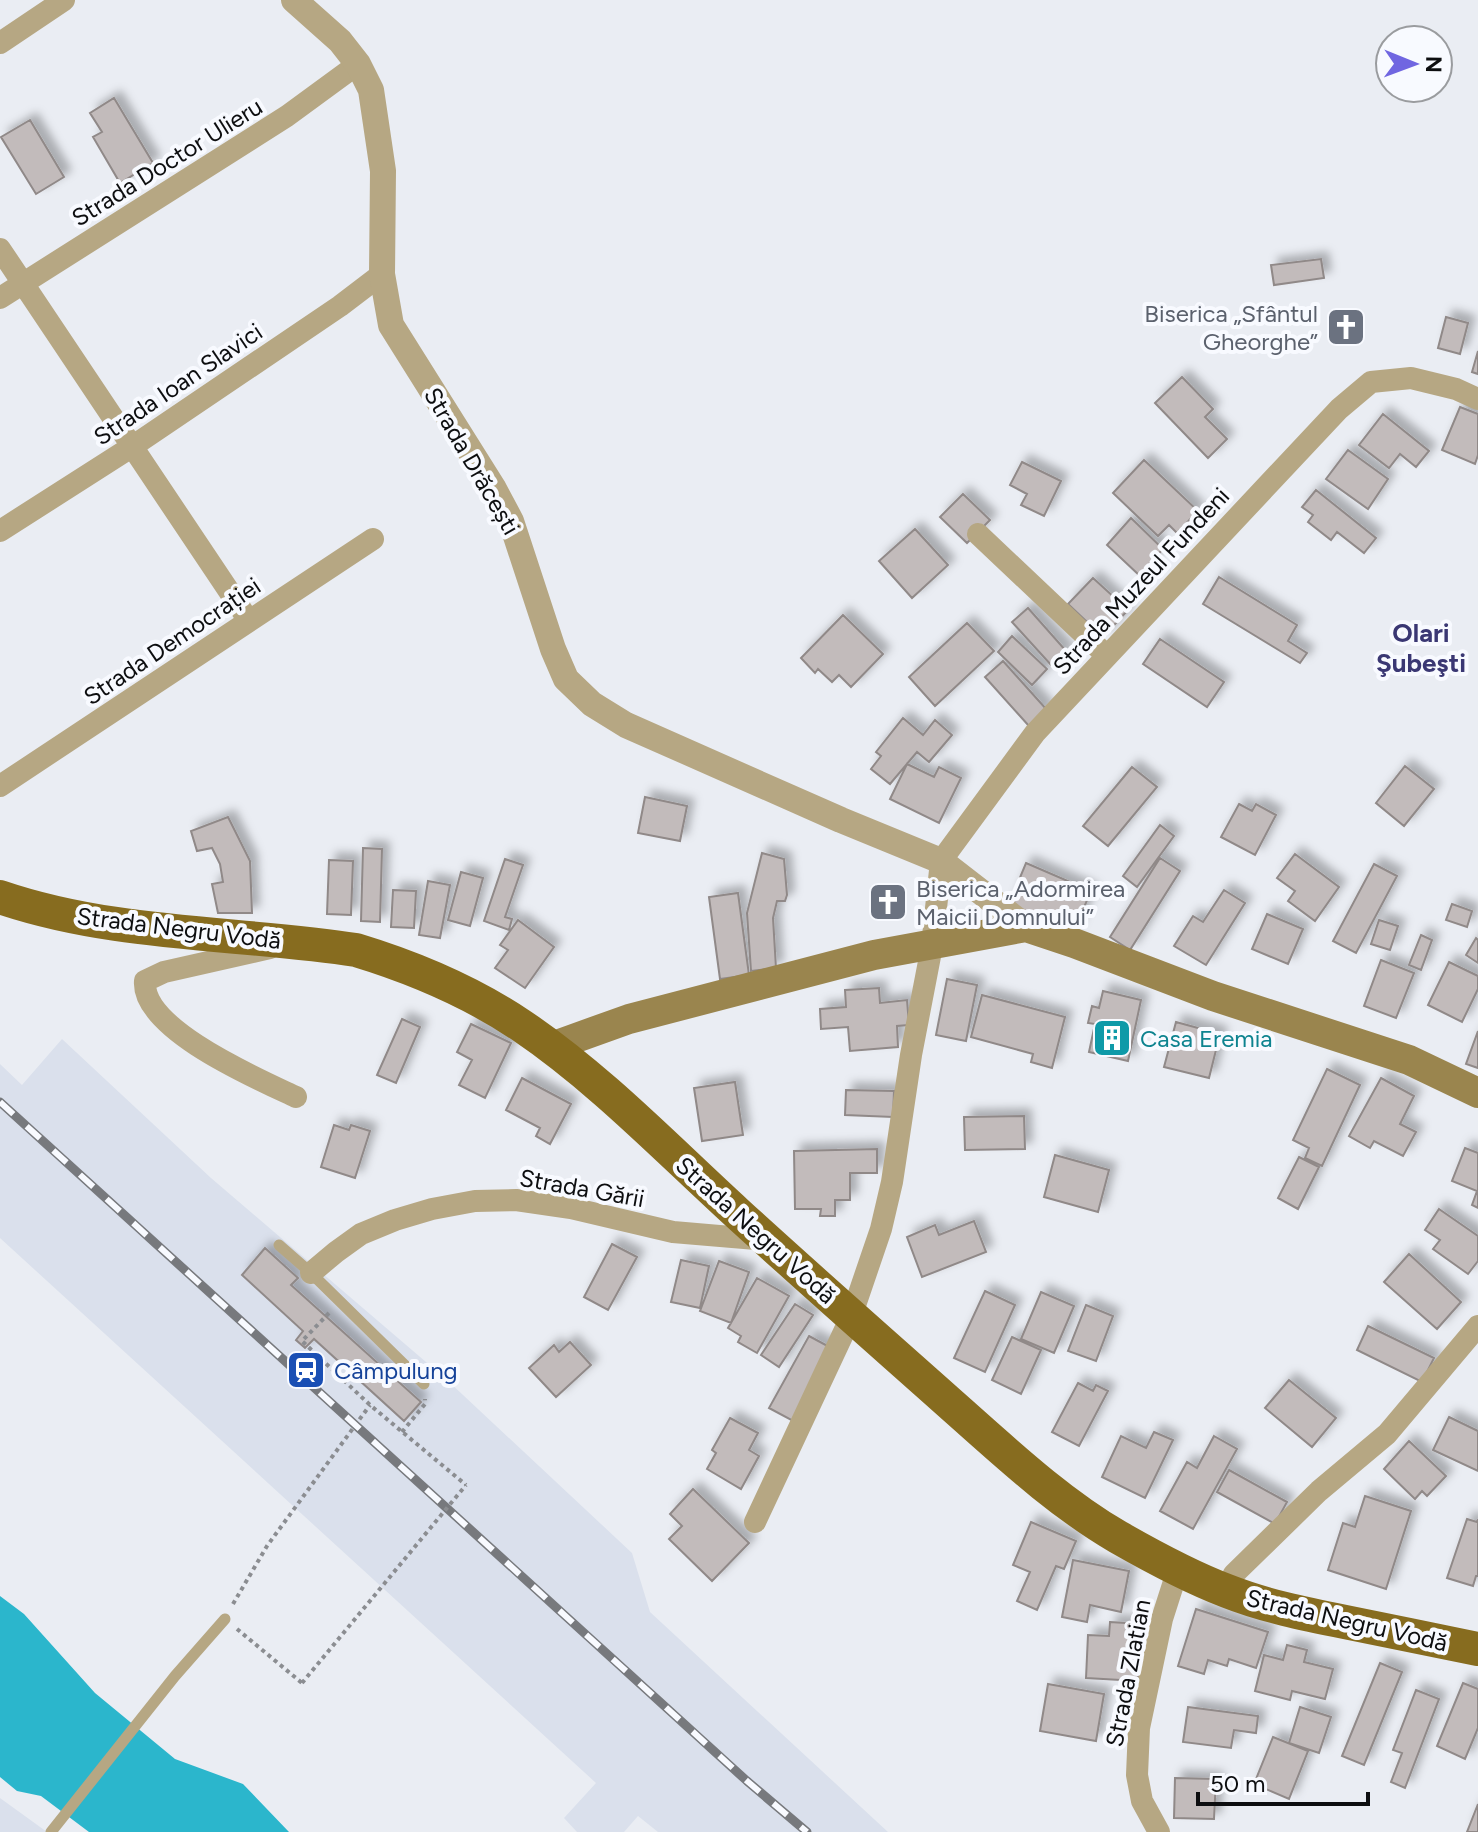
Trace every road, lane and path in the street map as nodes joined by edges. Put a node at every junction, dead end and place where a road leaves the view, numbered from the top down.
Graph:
1 (64, 0) edge
2 (294, 0) edge
3 (0, 43) edge
4 (358, 64) junction
5 (0, 249) edge
6 (382, 274) junction
7 (23, 284) junction
8 (0, 298) edge
9 (1478, 399) edge
10 (133, 446) junction
11 (0, 531) edge
12 (978, 534) dead end
13 (373, 539) dead end
14 (249, 621) junction
15 (1107, 656) junction
16 (0, 786) edge
17 (941, 861) junction
18 (0, 897) edge
19 (1026, 927) junction
20 (294, 942) junction
21 (932, 946) junction
22 (551, 1047) junction
23 (1478, 1093) edge
24 (296, 1097) dead end
25 (766, 1240) junction
26 (279, 1245) dead end
27 (311, 1273) junction
28 (340, 1303) junction
29 (851, 1317) junction
30 (1478, 1326) edge
31 (424, 1384) joint
32 (370, 1405) junction
33 (402, 1432) junction
34 (755, 1522) dead end
35 (1178, 1569) junction
36 (1226, 1591) junction
37 (225, 1619) joint
38 (242, 1634) dead end
39 (1478, 1649) edge
40 (51, 1832) edge
41 (1159, 1832) edge

1 - 3 street
2 - 4 street, Strada Drăcești
4 - 6 street, Strada Drăcești
4 - 7 street, Strada Doctor Ulieru
5 - 7 street
6 - 10 street, Strada Ioan Slavici
6 - 17 street, Strada Drăcești
7 - 8 street, Strada Doctor Ulieru
7 - 10 street
9 - 15 street, Strada Muzeul Fundeni
10 - 11 street, Strada Ioan Slavici
10 - 14 street
12 - 15 street
13 - 14 street, Strada Democrației
14 - 16 street, Strada Democrației
15 - 17 street, Strada Muzeul Fundeni
17 - 19 street, Strada Drăcești
17 - 21 street
18 - 20 main road, Strada Negru Vodă
19 - 21 main road
19 - 23 main road
20 - 22 main road, Strada Negru Vodă
20 - 24 street
21 - 22 main road
21 - 29 street
22 - 25 main road, Strada Negru Vodă
25 - 27 street, Strada Gării
25 - 29 main road, Strada Negru Vodă
26 - 27 lane
27 - 28 lane
28 - 31 lane
28 - 32 path
29 - 34 street
29 - 35 main road, Strada Negru Vodă
30 - 36 street
31 - 33 path
32 - 33 path
32 - 37 path
33 - 38 path, bridge
35 - 36 main road, Strada Negru Vodă
35 - 41 street, Strada Zlatian
36 - 39 main road, Strada Negru Vodă
37 - 40 lane

